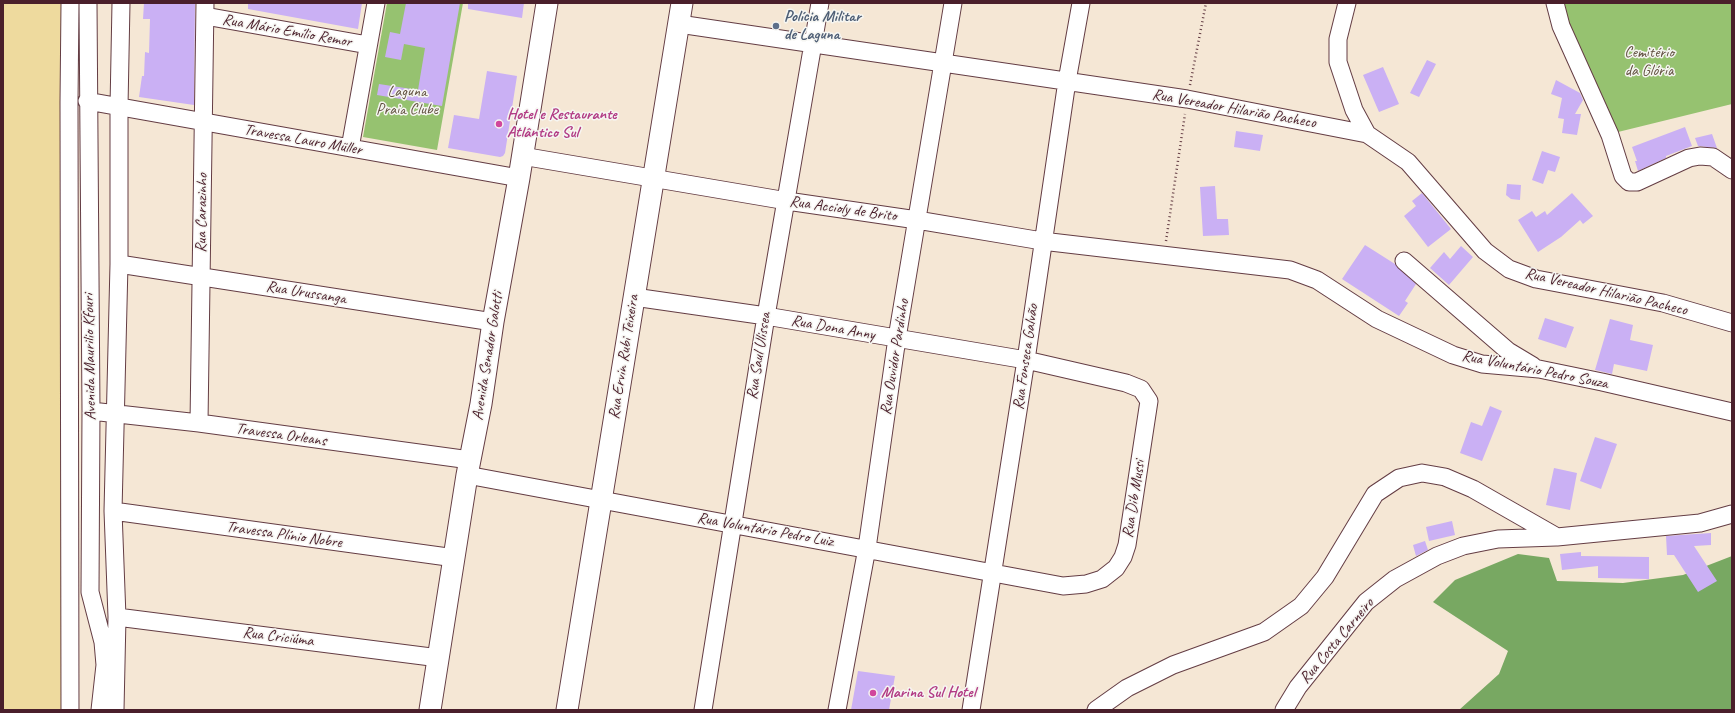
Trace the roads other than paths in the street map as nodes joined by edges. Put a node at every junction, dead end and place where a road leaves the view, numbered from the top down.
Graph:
1 (70, 3) edge
2 (88, 3) edge
3 (121, 3) edge
4 (376, 3) edge
5 (547, 3) edge
6 (682, 3) edge
7 (820, 3) edge
8 (953, 3) edge
9 (1081, 3) edge
10 (1347, 3) edge
11 (1555, 3) edge
12 (205, 10) edge
13 (679, 24) junction
14 (813, 44) junction
15 (368, 45) junction
16 (943, 63) junction
17 (1066, 81) junction
18 (87, 101) junction
19 (119, 107) junction
20 (203, 123) junction
21 (1367, 134) junction
22 (350, 148) junction
23 (522, 156) junction
24 (1732, 170) edge
25 (519, 178) junction
26 (654, 179) junction
27 (787, 201) junction
28 (917, 220) junction
29 (1042, 241) junction
30 (1164, 255) joint
31 (1404, 261) dead end
32 (120, 264) junction
33 (201, 277) junction
34 (634, 297) junction
35 (766, 316) junction
36 (494, 322) junction
37 (1732, 323) edge
38 (897, 338) junction
39 (1026, 360) junction
40 (1539, 369) junction
41 (1126, 383) joint
42 (91, 411) junction
43 (1732, 412) edge
44 (116, 413) junction
45 (199, 423) junction
46 (469, 467) junction
47 (602, 500) junction
48 (114, 511) junction
49 (1732, 514) edge
50 (732, 524) junction
51 (1557, 537) junction
52 (867, 548) junction
53 (455, 558) junction
54 (992, 573) junction
55 (1063, 586) joint
56 (117, 617) junction
57 (439, 658) junction
58 (70, 710) edge
59 (100, 710) edge
60 (115, 710) edge
61 (430, 710) edge
62 (567, 710) edge
63 (702, 710) edge
64 (837, 710) edge
65 (971, 710) edge
66 (1096, 710) edge
67 (1284, 710) edge

1 - 58 street
2 - 18 street, Avenida Maurilio Kfouri
3 - 19 street, Avenida Maurilio Kfouri
4 - 15 street
5 - 23 main road, Avenida Senador Galotti
6 - 13 main road, Rua Ervin Rubi Teixeira
7 - 14 street, Rua Saul Ulissea
8 - 16 street, Rua Ouvidor Pardinho
9 - 17 street, Rua Fonseca Galvão
10 - 21 street
11 - 24 street
12 - 15 street, Rua Mário Emílio Remor
12 - 20 street, Rua Carazinho
13 - 14 street, Rua Vereador Hilarião Pacheco
13 - 26 main road, Rua Ervin Rubi Teixeira
14 - 16 street, Rua Vereador Hilarião Pacheco
14 - 27 street, Rua Saul Ulissea
15 - 22 street
16 - 17 street, Rua Vereador Hilarião Pacheco
16 - 28 street, Rua Ouvidor Pardinho
17 - 21 street, Rua Vereador Hilarião Pacheco
17 - 29 street, Rua Fonseca Galvão
18 - 19 street, Travessa Lauro Müller
18 - 42 street, Avenida Maurilio Kfouri
19 - 20 street, Travessa Lauro Müller
19 - 32 street, Avenida Maurilio Kfouri
20 - 22 street, Travessa Lauro Müller
20 - 33 street, Rua Carazinho
21 - 37 street, Rua Vereador Hilarião Pacheco
22 - 25 street, Travessa Lauro Müller
23 - 25 main road, Avenida Senador Galotti
23 - 26 street, Rua Accioly de Brito
25 - 36 main road, Avenida Senador Galotti
26 - 27 street, Rua Accioly de Brito
26 - 34 main road, Rua Ervin Rubi Teixeira
27 - 28 street, Rua Accioly de Brito
27 - 35 street, Rua Saul Ulissea
28 - 29 street, Rua Accioly de Brito
28 - 38 street, Rua Ouvidor Pardinho
29 - 30 street, Rua Accioly de Brito
29 - 39 street, Rua Fonseca Galvão
30 - 40 street, Rua Voluntário Pedro Souza
31 - 40 street
32 - 33 street, Rua Urussanga
32 - 44 street, Avenida Maurilio Kfouri
33 - 36 street, Rua Urussanga
33 - 45 street, Rua Carazinho
34 - 35 street, Rua Dona Anny
34 - 47 main road, Rua Ervin Rubi Teixeira
35 - 38 street, Rua Dona Anny
35 - 50 street, Rua Saul Ulissea
36 - 46 main road, Avenida Senador Galotti
38 - 39 street, Rua Dona Anny
38 - 52 street, Rua Ouvidor Pardinho
39 - 41 street, Rua Dona Anny
39 - 54 street, Rua Fonseca Galvão
40 - 43 street, Rua Voluntário Pedro Souza
41 - 55 street, Rua Dib Mussi
42 - 44 street, Travessa Orleans
42 - 59 street, Avenida Maurilio Kfouri
44 - 45 street, Travessa Orleans
44 - 48 street, Avenida Maurilio Kfouri
45 - 46 street, Travessa Orleans
46 - 47 street, Rua Voluntário Pedro Luiz
46 - 53 main road, Avenida Senador Galotti
47 - 50 street, Rua Voluntário Pedro Luiz
47 - 62 main road, Rua Ervin Rubi Teixeira
48 - 53 street, Travessa Plínio Nobre
48 - 56 street, Avenida Maurilio Kfouri
49 - 51 street, Rua Costa Carneiro
50 - 52 street, Rua Voluntário Pedro Luiz
50 - 63 street, Rua Saul Ulissea
51 - 66 street
51 - 67 street, Rua Costa Carneiro
52 - 54 street, Rua Voluntário Pedro Luiz
52 - 64 street, Rua Ouvidor Pardinho
53 - 57 main road, Avenida Senador Galotti
54 - 55 street, Rua Voluntário Pedro Luiz
54 - 65 street, Rua Fonseca Galvão
56 - 57 street, Rua Criciúma
56 - 60 street, Avenida Maurilio Kfouri
57 - 61 main road, Avenida Senador Galotti

